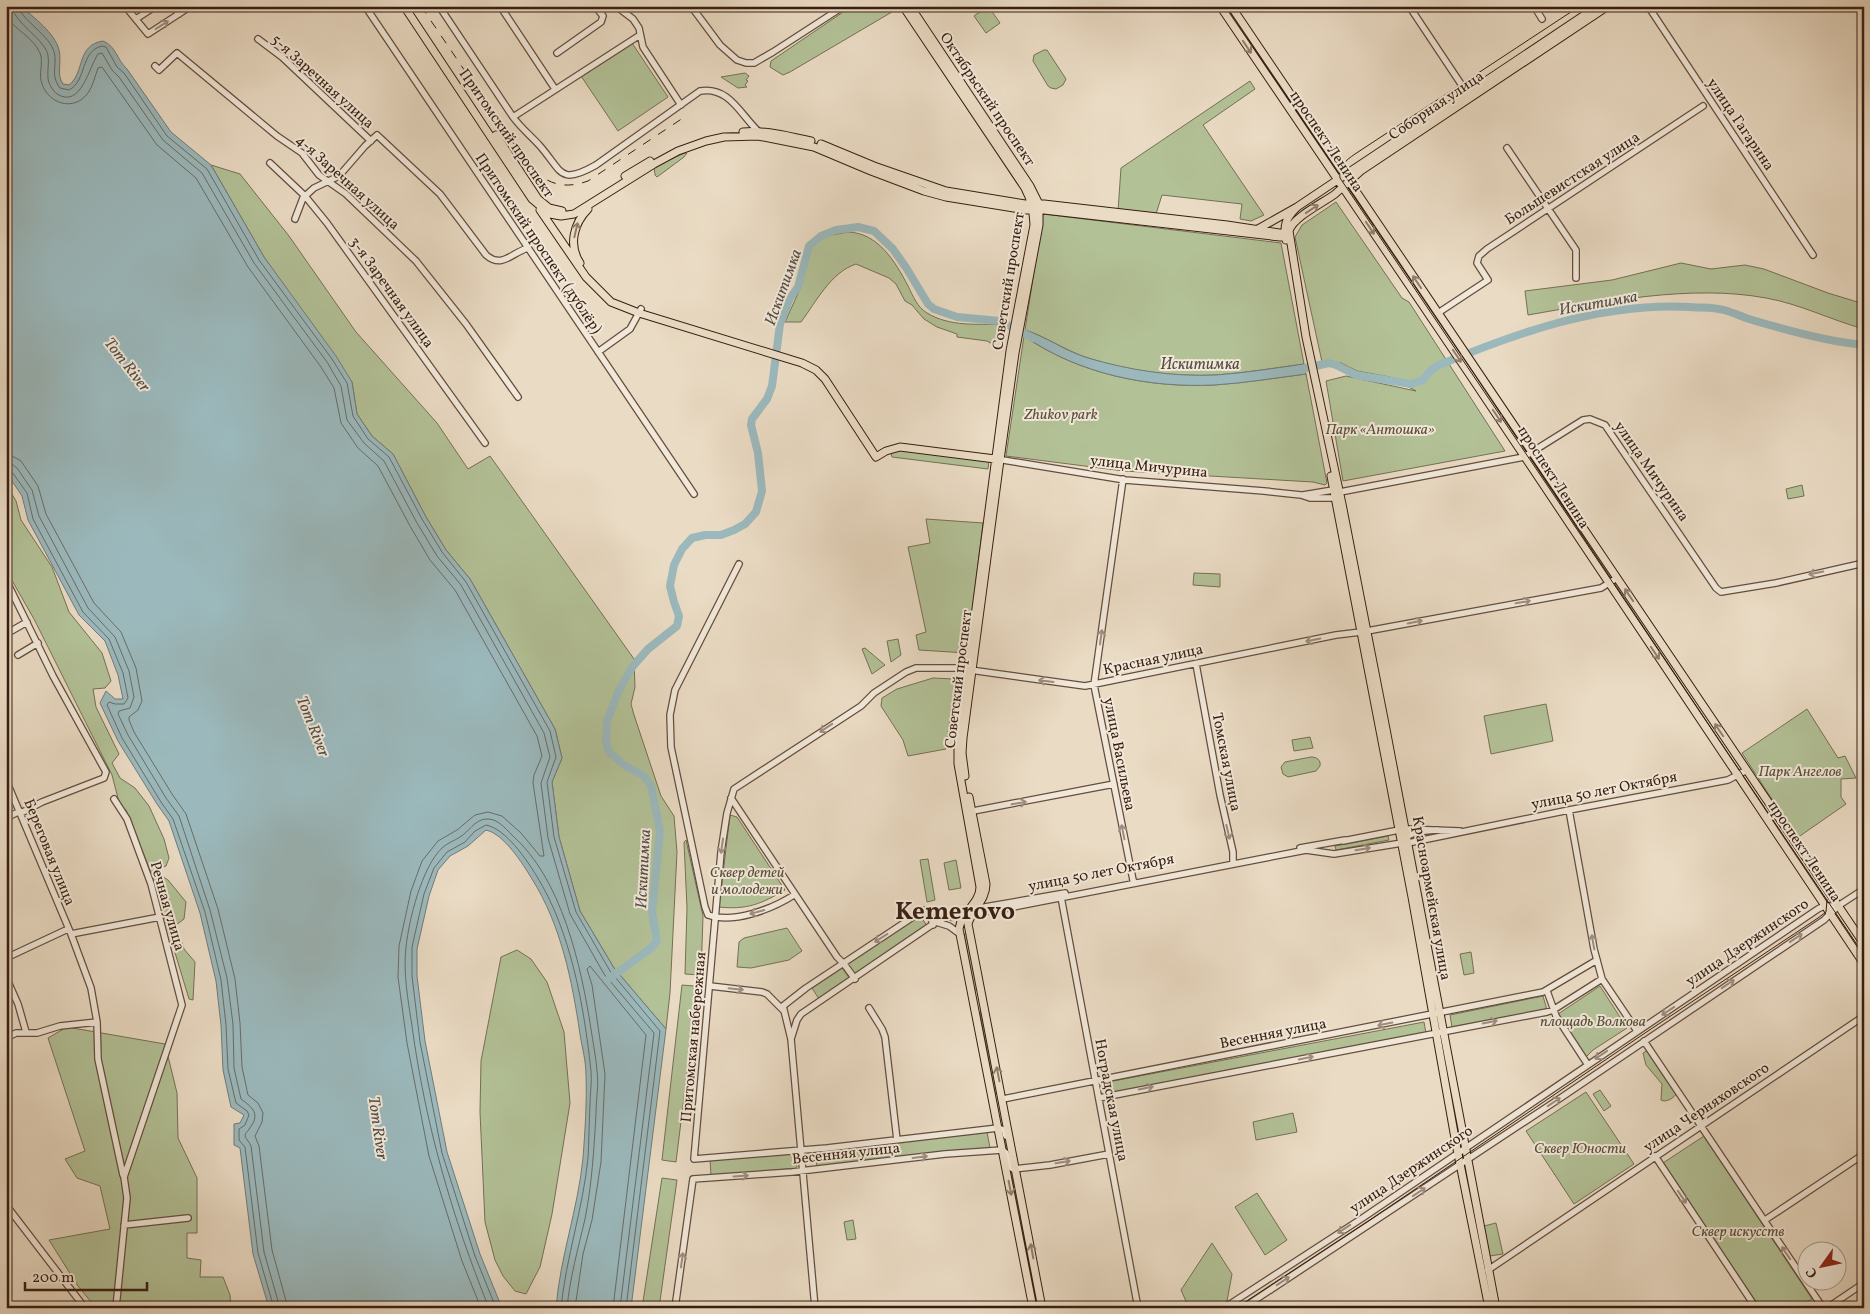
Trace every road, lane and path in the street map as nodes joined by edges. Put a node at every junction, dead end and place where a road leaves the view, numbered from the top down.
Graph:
1 (125, 6) edge
2 (156, 6) edge
3 (174, 6) edge
4 (191, 6) edge
5 (365, 6) edge
6 (404, 6) edge
7 (409, 6) edge
8 (439, 6) edge
9 (500, 6) edge
10 (595, 6) edge
11 (616, 6) edge
12 (691, 6) edge
13 (844, 6) edge
14 (903, 6) edge
15 (910, 6) edge
16 (1220, 6) edge
17 (1231, 6) edge
18 (1409, 6) edge
19 (1534, 6) edge
20 (1598, 6) edge
21 (1608, 6) edge
22 (1648, 6) edge
23 (179, 14) junction
24 (136, 19) junction
25 (1542, 19) dead end
26 (640, 35) junction
27 (258, 39) dead end
28 (1554, 40) junction
29 (557, 53) dead end
30 (155, 66) dead end
31 (556, 89) junction
32 (1469, 96) junction
33 (681, 105) junction
34 (1703, 106) dead end
35 (513, 117) junction
36 (758, 132) junction
37 (371, 141) junction
38 (1507, 148) dead end
39 (270, 164) dead end
40 (1347, 178) junction
41 (1337, 180) junction
42 (329, 182) junction
43 (1342, 188) junction
44 (305, 196) junction
45 (534, 198) junction
46 (597, 200) junction
47 (1036, 207) junction
48 (1297, 207) junction
49 (1548, 209) junction
50 (545, 211) junction
51 (562, 214) junction
52 (295, 219) dead end
53 (1258, 229) junction
54 (557, 230) junction
55 (1286, 235) junction
56 (559, 238) junction
57 (528, 248) junction
58 (1813, 255) dead end
59 (577, 260) junction
60 (1576, 278) dead end
61 (640, 311) junction
62 (1438, 313) junction
63 (598, 352) junction
64 (518, 397) dead end
65 (485, 443) dead end
66 (1532, 452) junction
67 (1524, 457) junction
68 (998, 459) junction
69 (1123, 479) junction
70 (694, 494) dead end
71 (1336, 494) junction
72 (1864, 563) edge
73 (739, 564) dead end
74 (1617, 578) junction
75 (6, 580) edge
76 (1608, 584) junction
77 (27, 622) junction
78 (1364, 632) junction
79 (6, 634) edge
80 (38, 643) junction
81 (18, 654) dead end
82 (1196, 664) junction
83 (970, 670) junction
84 (1094, 685) junction
85 (1747, 770) junction
86 (1738, 775) junction
87 (6, 780) edge
88 (1114, 784) junction
89 (731, 798) junction
90 (114, 799) dead end
91 (1569, 810) junction
92 (20, 812) junction
93 (969, 812) junction
94 (6, 818) edge
95 (1465, 831) junction
96 (1404, 836) junction
97 (1345, 840) junction
98 (1334, 854) junction
99 (1233, 862) junction
100 (1134, 881) junction
101 (1864, 889) edge
102 (794, 894) junction
103 (1061, 897) junction
104 (1824, 906) junction
105 (1838, 906) junction
106 (972, 912) junction
107 (1831, 915) junction
108 (716, 916) junction
109 (160, 917) junction
110 (934, 924) junction
111 (69, 932) junction
112 (960, 934) junction
113 (1864, 944) edge
114 (6, 958) edge
115 (1597, 960) junction
116 (844, 964) junction
117 (1864, 964) edge
118 (6, 977) edge
119 (854, 979) junction
120 (1602, 979) junction
121 (710, 986) junction
122 (1547, 991) junction
123 (982, 992) junction
124 (972, 994) junction
125 (869, 1008) dead end
126 (1553, 1010) junction
127 (785, 1014) junction
128 (801, 1014) junction
129 (987, 1014) junction
130 (1436, 1014) junction
131 (976, 1016) junction
132 (1864, 1016) edge
133 (97, 1022) junction
134 (1637, 1031) junction
135 (26, 1032) junction
136 (1439, 1032) junction
137 (6, 1038) edge
138 (791, 1039) junction
139 (1644, 1040) junction
140 (1588, 1065) junction
141 (1096, 1080) junction
142 (1099, 1098) junction
143 (1003, 1099) junction
144 (1701, 1125) junction
145 (998, 1128) junction
146 (897, 1140) junction
147 (1012, 1144) junction
148 (1002, 1150) junction
149 (1461, 1150) junction
150 (800, 1151) junction
151 (1109, 1154) junction
152 (1864, 1154) edge
153 (1655, 1156) junction
154 (694, 1159) joint
155 (1464, 1162) junction
156 (1017, 1169) junction
157 (802, 1171) junction
158 (124, 1177) junction
159 (6, 1206) edge
160 (188, 1218) dead end
161 (1765, 1220) junction
162 (124, 1226) junction
163 (1488, 1270) junction
164 (1864, 1283) edge
165 (1041, 1299) junction
166 (1032, 1304) edge
167 (85, 1308) edge
168 (116, 1308) edge
169 (675, 1308) edge
170 (815, 1308) edge
171 (1042, 1308) edge
172 (1138, 1308) edge
173 (1224, 1308) edge
174 (1242, 1308) edge
175 (1490, 1308) edge
176 (1496, 1308) edge
177 (1756, 1308) edge
178 (1823, 1308) edge
179 (1827, 1308) edge

1 - 24 street
2 - 24 street
3 - 23 street
4 - 23 street
5 - 57 street, Притомский проспект (дублёр)
6 - 45 main road, Притомский проспект
7 - 45 main road, Притомский проспект
8 - 35 street
9 - 31 street
10 - 29 street
11 - 26 street
12 - 13 street
14 - 47 main road, Октябрьский проспект
15 - 47 main road, Октябрьский проспект
16 -> 41 main road, проспект Ленина
17 - 40 main road, проспект Ленина
18 - 32 street
19 - 25 street
20 - 28 main road, Соборная улица
21 - 28 main road, Соборная улица
22 - 58 street, улица Гагарина
24 -> 23 street
26 - 31 street
26 - 33 street
27 - 37 street, 5-я Заречная улица
28 - 32 main road, Соборная улица
30 - 42 street, 4-я Заречная улица
31 - 35 street
32 - 40 main road, Соборная улица
33 - 35 street
33 - 36 street
34 - 49 street, Большевистская улица
36 - 47 main road, Притомский проспект
36 - 51 main road, Притомский проспект
37 - 42 street
37 - 57 street, 5-я Заречная улица
38 - 49 street
39 - 44 street, 3-я Заречная улица
40 - 41 main road, Соборная улица
40 - 43 main road, Соборная улица
62 -> 40 main road, проспект Ленина
41 - 43 main road, проспект Ленина
41 - 48 main road, Соборная улица
42 - 44 street
42 - 64 street, 4-я Заречная улица
55 -> 43 main road, Соборная улица
43 -> 67 main road, проспект Ленина
44 - 52 street
44 - 65 street, 3-я Заречная улица
45 - 50 main road, Притомский проспект
45 - 51 main road, Притомский проспект
45 - 56 main road
46 - 47 main road, Притомский проспект
46 - 51 main road, Притомский проспект
59 -> 46 main road
47 - 53 main road
47 - 55 main road
47 - 68 main road, Советский проспект
48 - 53 main road, Соборная улица
48 - 55 main road, Соборная улица
49 - 60 street
49 - 62 street, Большевистская улица
50 - 51 main road, Притомский проспект
50 - 54 main road
51 - 54 main road
53 - 55 main road
54 - 56 main road
54 - 59 main road
55 - 71 main road, Красноармейская улица
56 - 61 main road
57 - 63 street, Притомский проспект (дублёр)
59 - 61 main road
61 - 63 street
61 - 68 main road
62 - 66 main road, проспект Ленина
63 - 70 street, Притомский проспект (дублёр)
66 - 67 street, улица Мичурина
72 -> 66 street, улица Мичурина
66 - 74 main road, проспект Ленина
67 - 71 street, улица Мичурина
67 - 76 main road, проспект Ленина
68 - 69 street, улица Мичурина
68 - 83 main road, Советский проспект
69 - 71 street, улица Мичурина
84 -> 69 street, улица Васильева
71 - 78 main road, Красноармейская улица
73 - 108 street
74 - 76 street, Красная улица
85 -> 74 main road, проспект Ленина
75 - 77 street
78 -> 76 street, Красная улица
76 -> 86 main road, проспект Ленина
77 - 79 street
77 - 80 street
78 -> 82 street, Красная улица
78 - 96 main road, Красноармейская улица
80 - 81 street
80 - 92 street
82 - 84 street, Красная улица
82 -> 99 street, Томская улица
84 -> 83 street, Красная улица
83 -> 89 street, Красная улица
83 - 93 main road, Советский проспект
84 - 88 street, улица Васильева
85 - 86 street, улица 50 лет Октября
85 - 105 main road, проспект Ленина
86 - 91 street, улица 50 лет Октября
86 - 104 main road, проспект Ленина
87 - 92 street, Береговая улица
93 -> 88 street
100 -> 88 street, улица Васильева
89 - 102 street
89 -> 108 street, Притомская набережная
90 - 109 street, Речная улица
91 - 95 street, улица 50 лет Октября
115 -> 91 street
92 - 94 street
92 - 111 street, Береговая улица
93 - 106 main road, Советский проспект
93 - 106 main road, Советский проспект
95 - 96 street, улица 50 лет Октября
95 - 96 street, улица 50 лет Октября
96 - 97 street, улица 50 лет Октября
98 -> 96 street, улица 50 лет Октября
96 - 130 main road, Красноармейская улица
97 - 98 street
97 - 99 street, улица 50 лет Октября
98 - 99 street, улица 50 лет Октября
99 - 100 street, улица 50 лет Октября
100 - 103 street, улица 50 лет Октября
100 - 106 street, улица 50 лет Октября
101 - 105 street
102 -> 108 street
102 - 116 street
103 - 106 street, улица 50 лет Октября
103 - 141 street, Ноградская улица
104 - 105 street, улица Дзержинского
104 - 107 main road, проспект Ленина
104 -> 134 street, улица Дзержинского
105 - 107 street, улица Дзержинского
105 - 113 main road, проспект Ленина
106 - 110 street
106 - 112 main road, Советский проспект
106 - 123 main road, Советский проспект
107 - 117 main road, проспект Ленина
139 -> 107 street, улица Дзержинского
108 - 121 street, Притомская набережная
109 - 111 street
109 - 158 street, Речная улица
110 - 112 street
110 -> 116 street
110 - 119 street
111 - 114 street
111 - 133 street, Береговая улица
112 - 124 main road, Советский проспект
115 - 120 street
115 - 122 street, Весенняя улица
116 - 119 street
116 - 127 street
118 - 135 street
119 - 128 street
120 - 126 street, Весенняя улица
120 - 134 street
121 -> 127 street
121 - 154 street, Притомская набережная
122 - 126 street
122 - 130 street, Весенняя улица
123 - 124 main road
123 - 129 main road, Советский проспект
124 - 131 main road, Советский проспект
125 - 146 street
136 -> 126 street, Весенняя улица
126 - 140 street
127 - 128 street
127 - 138 street
128 - 138 street
129 - 131 main road
143 -> 129 main road, Советский проспект
130 - 136 main road, Красноармейская улица
130 -> 141 street, Весенняя улица
131 - 145 main road, Советский проспект
132 - 144 street, улица Черняховского
133 - 135 street
133 - 158 street, Береговая улица
134 -> 140 street, улица Дзержинского
135 - 137 street
142 -> 136 street, Весенняя улица
136 - 149 main road, Красноармейская улица
138 - 150 street
139 - 144 street
155 -> 139 street, улица Дзержинского
140 - 149 street, улица Дзержинского
141 - 142 street, Ноградская улица
141 - 143 street, Весенняя улица
142 - 151 street, Ноградская улица
143 - 147 main road, Советский проспект
144 - 153 street, улица Черняховского
144 - 161 street
145 - 146 street, Весенняя улица
145 - 147 street, Советский проспект
145 - 148 main road, Советский проспект
146 - 150 street, Весенняя улица
147 - 156 main road, Советский проспект
148 - 156 street, Советский проспект
157 -> 148 street, Весенняя улица
148 -> 166 main road, Советский проспект
149 - 155 main road, Красноармейская улица
149 -> 173 street, улица Дзержинского
150 - 154 street, Весенняя улица
150 - 157 street
156 -> 151 street
151 - 172 street, Ноградская улица
152 - 161 street
153 - 163 street, улица Черняховского
153 -> 177 street
155 - 163 main road, Красноармейская улица
174 -> 155 street, улица Дзержинского
155 - 175 main road, Красноармейская улица
165 -> 156 main road, Советский проспект
169 -> 157 street, Весенняя улица
157 - 170 street
158 - 162 street
159 - 167 street
160 - 162 street
178 -> 161 street
162 - 168 street
163 - 176 main road, Красноармейская улица
164 - 179 street
165 - 166 main road
165 - 171 main road, Советский проспект

